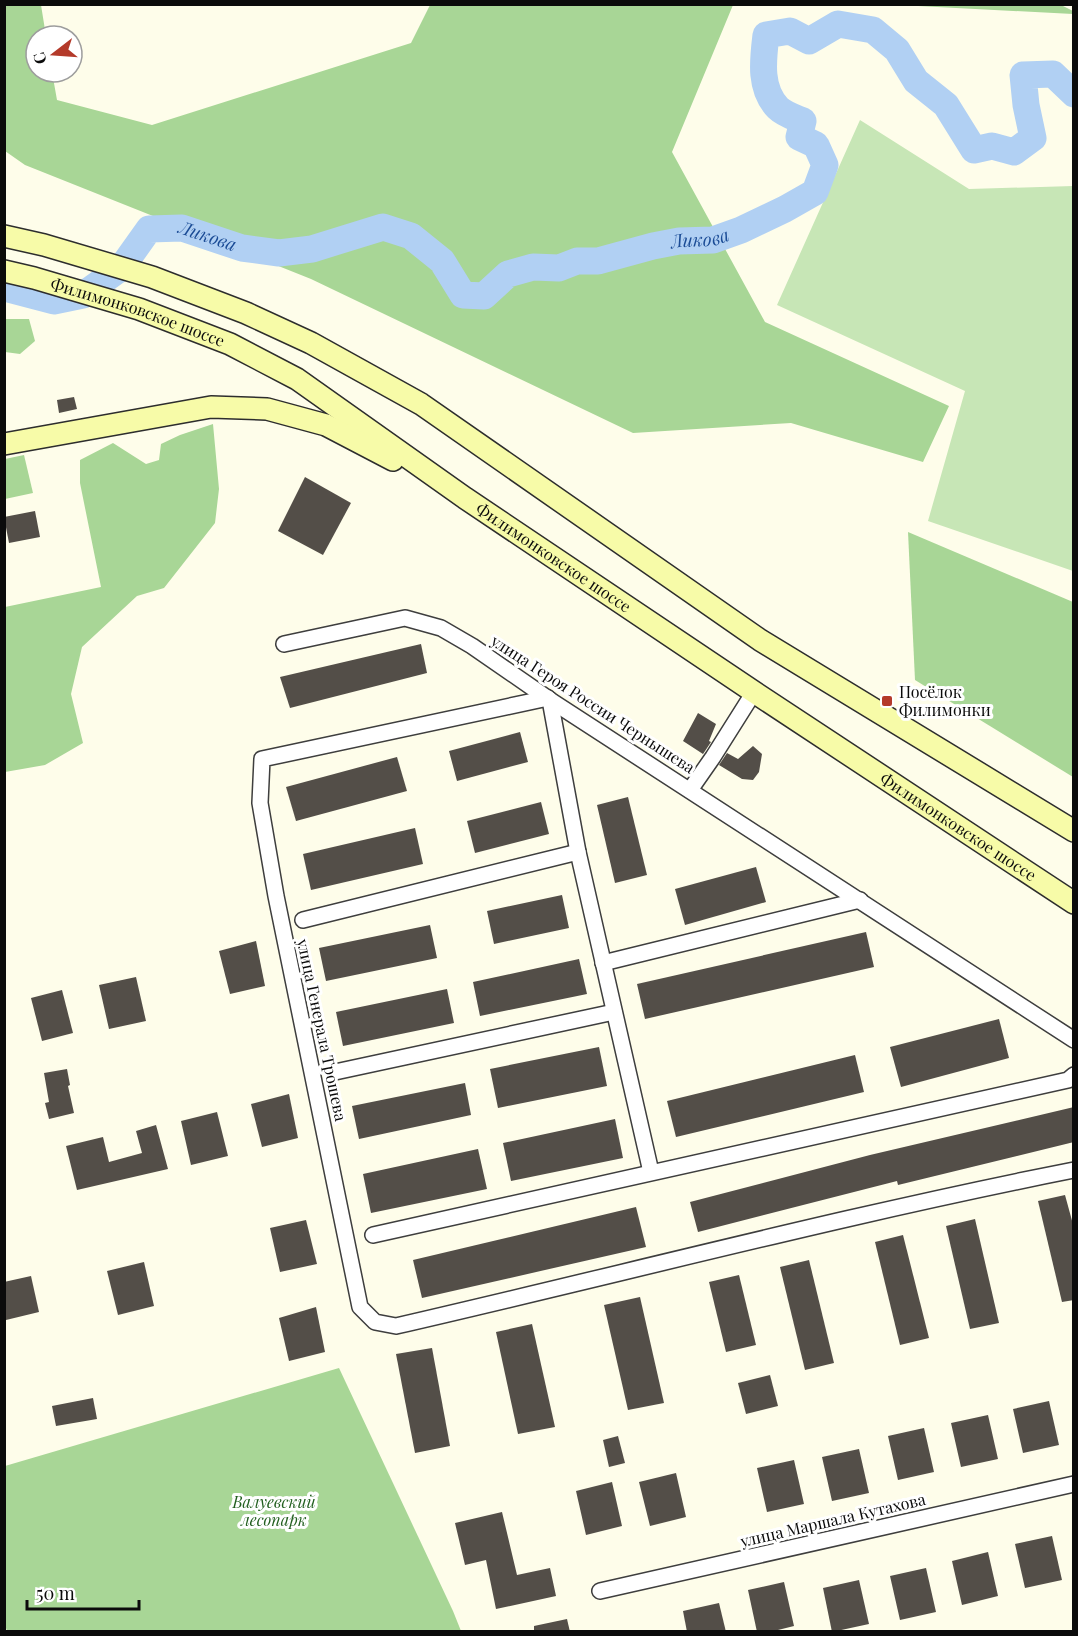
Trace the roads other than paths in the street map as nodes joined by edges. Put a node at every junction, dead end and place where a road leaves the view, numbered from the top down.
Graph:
1 (4, 236) edge
2 (4, 271) edge
3 (4, 444) edge
4 (465, 498) junction
5 (284, 644) dead end
6 (754, 692) junction
7 (549, 699) junction
8 (690, 790) junction
9 (1074, 831) edge
10 (578, 852) junction
11 (860, 900) junction
12 (1074, 903) edge
13 (303, 920) dead end
14 (603, 963) junction
15 (614, 1012) junction
16 (1074, 1040) edge
17 (335, 1072) dead end
18 (1074, 1075) edge
19 (1074, 1170) edge
20 (651, 1172) junction
21 (373, 1235) dead end
22 (1074, 1484) edge
23 (600, 1591) dead end

1 - 9 main road, Филимонковское шоссе
2 - 4 main road, Филимонковское шоссе
3 - 4 main road
4 - 6 main road, Филимонковское шоссе
5 - 7 street, улица Героя России Чернышева
6 - 8 street
6 - 12 main road, Филимонковское шоссе
7 - 8 street, улица Героя России Чернышева
7 - 10 street
7 - 19 street, улица Генерала Трошева
8 - 11 street, улица Героя России Чернышева
10 - 13 street
10 - 14 street
11 - 14 street
11 - 16 street, улица Героя России Чернышева
14 - 15 street
15 - 17 street
15 - 20 street
18 - 20 street
20 - 21 street
22 - 23 street, улица Маршала Кутахова

